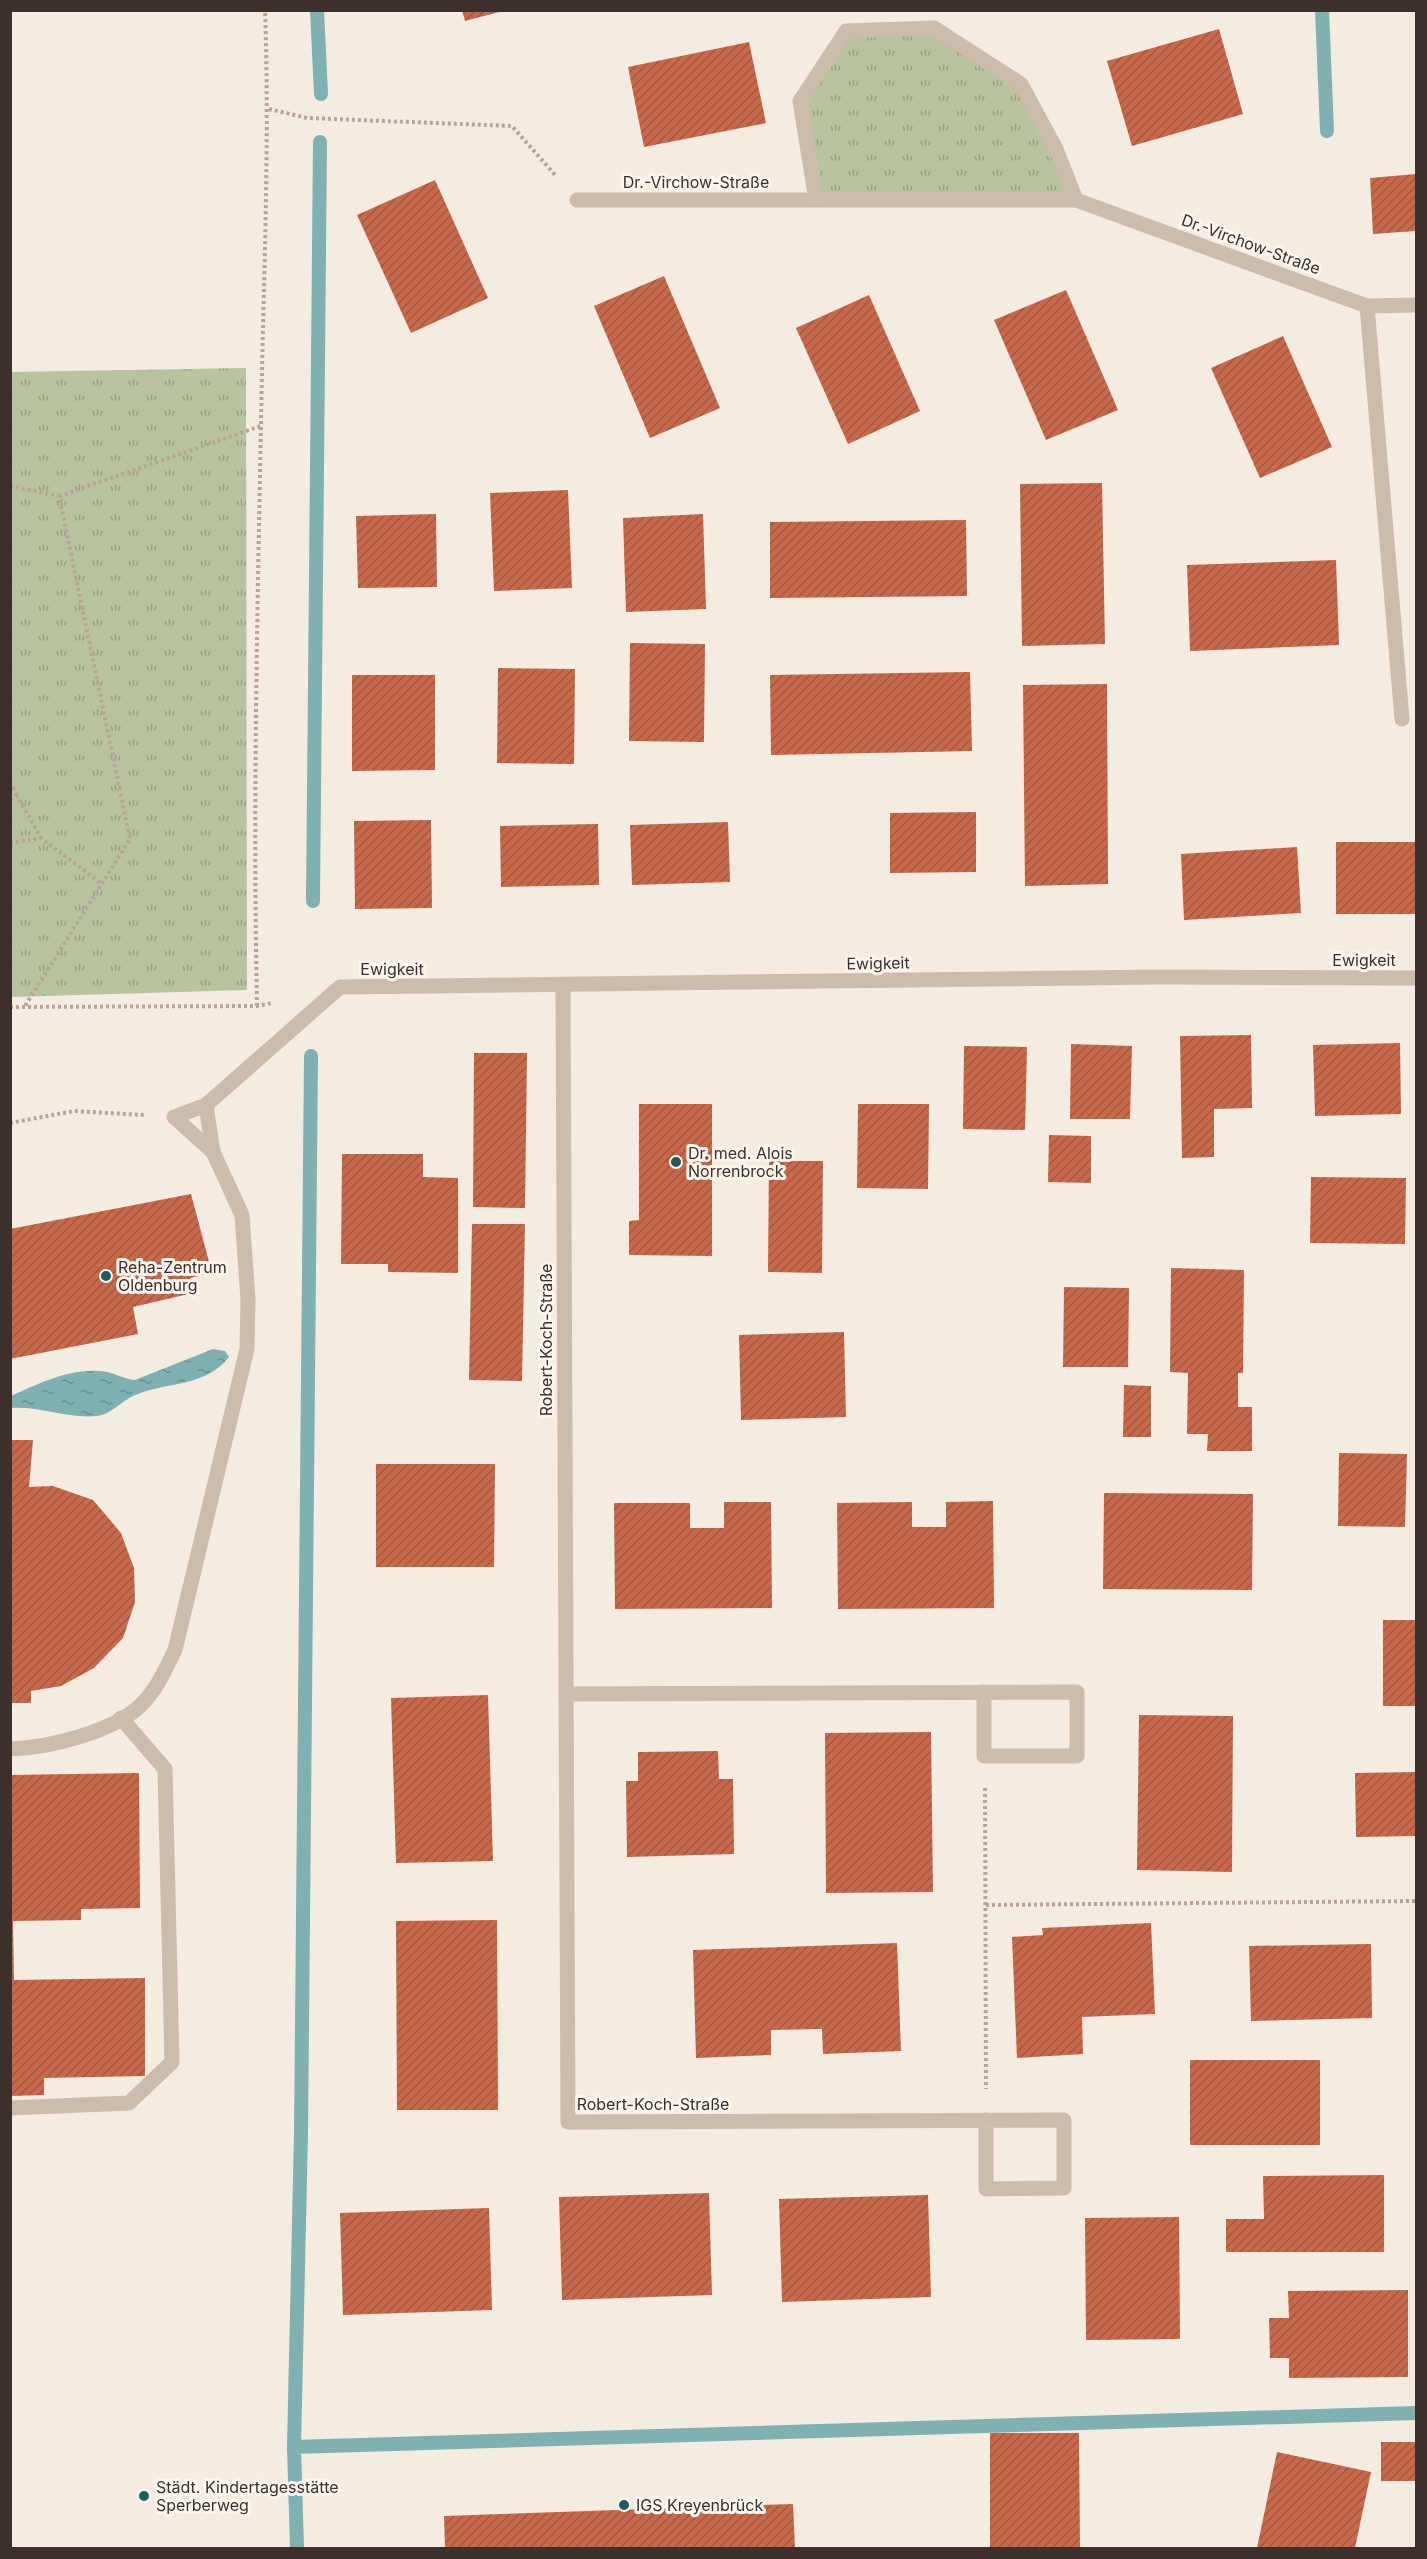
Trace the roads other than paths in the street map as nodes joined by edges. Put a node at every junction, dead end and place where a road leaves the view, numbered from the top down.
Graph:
1 (577, 200) road end
2 (816, 200) junction
3 (1076, 200) junction
4 (1416, 305) edge
5 (1367, 306) junction
6 (1402, 718) dead end
7 (1416, 978) edge
8 (563, 985) junction
9 (206, 1105) junction
10 (213, 1152) junction
11 (984, 1692) junction
12 (566, 1694) junction
13 (121, 1718) junction
14 (10, 1749) edge
15 (10, 2108) edge
16 (986, 2120) junction

1 - 2 street, Dr.-Virchow-Straße
2 - 3 street, Dr.-Virchow-Straße
2 - 3 street
3 - 5 street, Dr.-Virchow-Straße
4 - 5 street, Dr.-Virchow-Straße
5 - 6 street
7 - 8 street, Ewigkeit
8 - 9 street, Ewigkeit
8 - 12 street, Robert-Koch-Straße
9 - 10 street
9 - 10 street
10 - 13 street
11 - 11 street
11 - 12 street
12 - 16 street, Robert-Koch-Straße
13 - 14 street
13 - 15 street
16 - 16 street, Robert-Koch-Straße

